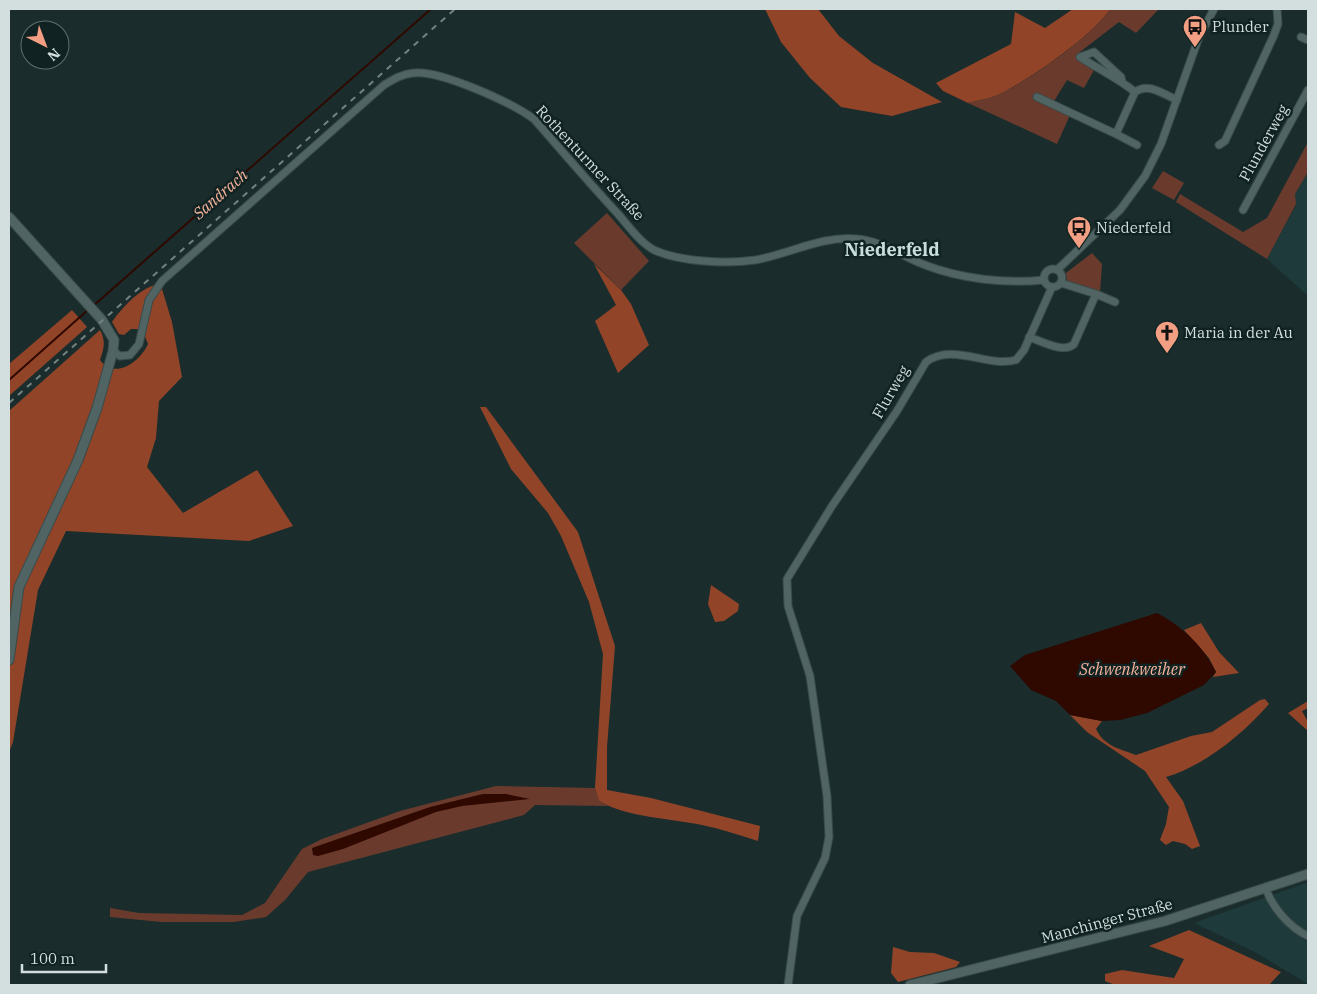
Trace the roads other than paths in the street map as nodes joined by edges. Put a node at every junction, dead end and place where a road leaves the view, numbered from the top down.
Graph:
1 (1214, 9) edge
2 (1277, 9) edge
3 (1301, 37) dead end
4 (1308, 40) edge
5 (1122, 81) junction
6 (1308, 90) edge
7 (1135, 92) junction
8 (1037, 96) dead end
9 (1177, 100) junction
10 (1116, 134) junction
11 (1136, 145) dead end
12 (1219, 145) dead end
13 (1243, 210) dead end
14 (9, 217) edge
15 (1057, 270) junction
16 (1044, 280) junction
17 (1061, 283) junction
18 (1052, 287) junction
19 (1096, 294) junction
20 (1115, 302) dead end
21 (1029, 337) junction
22 (113, 351) junction
23 (9, 660) edge
24 (1308, 874) edge
25 (1266, 889) junction
26 (1308, 936) edge
27 (788, 985) edge
28 (910, 985) edge

1 - 9 street
2 - 12 street
3 - 4 street
5 - 5 street
5 - 7 street
6 - 13 street, Plunderweg
7 - 9 street
7 - 10 street
8 - 10 street
9 - 15 street
10 - 11 street
14 - 22 street
15 - 16 street
15 - 17 street
16 - 18 street
16 - 22 street, Rothenturmer Straße
17 - 18 street
17 - 19 street
18 - 21 street, Flurweg
19 - 20 street
19 - 21 street
21 - 27 street, Flurweg
22 - 23 street
24 - 25 street, Manchinger Straße
25 - 26 street
25 - 28 street, Manchinger Straße

